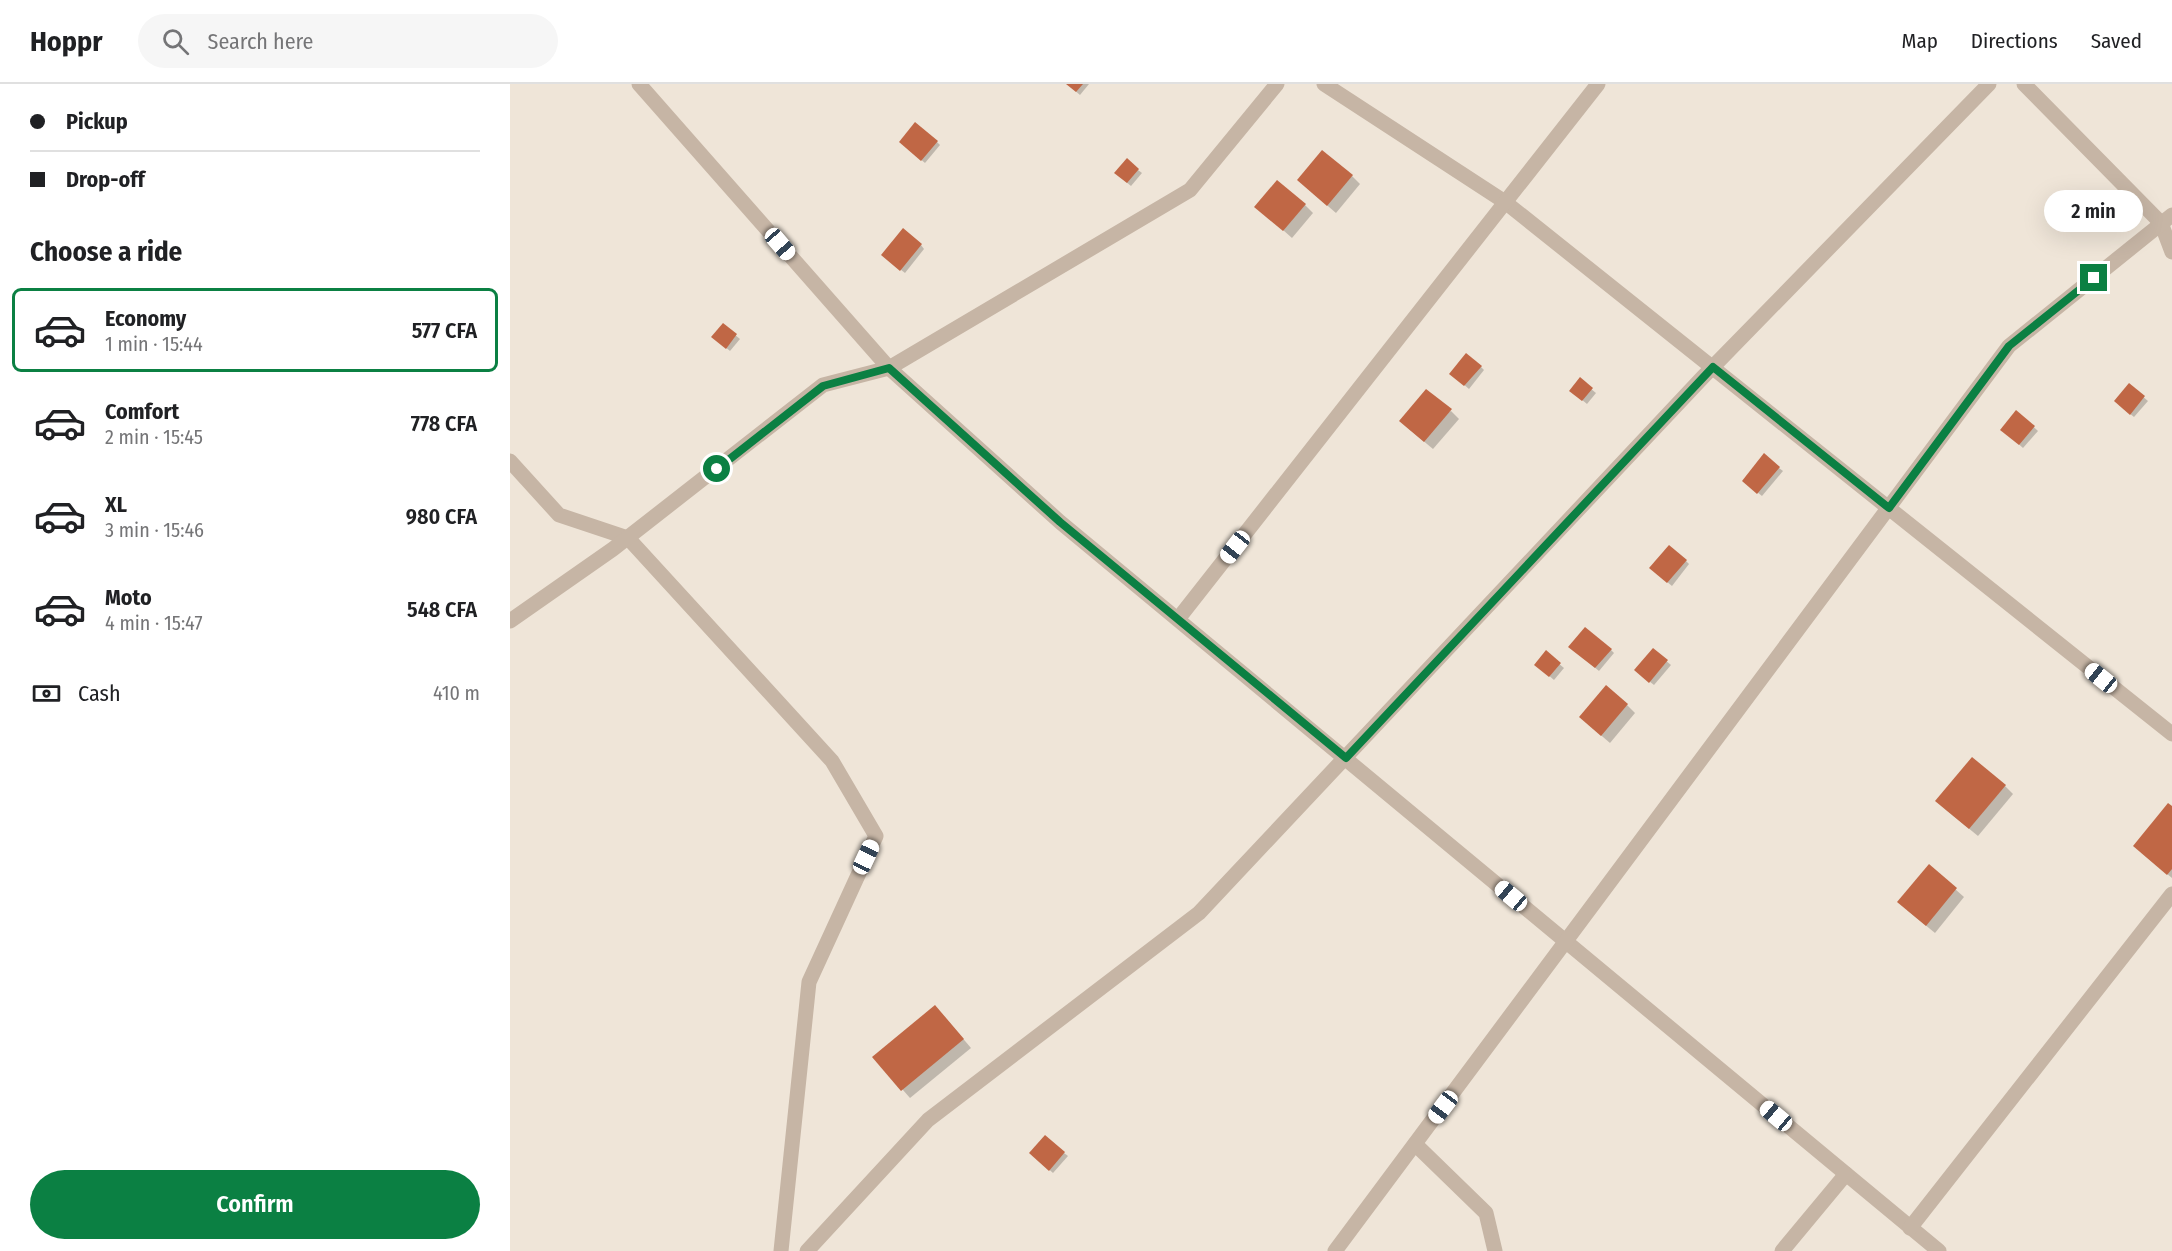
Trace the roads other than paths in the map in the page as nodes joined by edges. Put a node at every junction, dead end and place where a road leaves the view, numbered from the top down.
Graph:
1 (639, 84) edge
2 (1277, 84) edge
3 (1324, 84) edge
4 (1598, 84) edge
5 (1989, 84) edge
6 (2024, 84) edge
7 (1505, 202) junction
8 (2166, 219) edge
9 (2172, 252) edge
10 (1713, 367) junction
11 (889, 368) junction
12 (510, 461) edge
13 (1889, 508) junction
14 (628, 538) junction
15 (1178, 619) junction
16 (510, 621) edge
17 (2172, 735) edge
18 (1346, 758) junction
19 (2172, 894) edge
20 (1566, 942) junction
21 (1415, 1144) junction
22 (1846, 1174) junction
23 (1911, 1228) junction
24 (782, 1251) edge
25 (807, 1251) edge
26 (1335, 1251) edge
27 (1496, 1251) edge
28 (1782, 1251) edge
29 (1939, 1251) edge

1 - 11 street
2 - 11 street
3 - 7 street
4 - 7 street
5 - 10 street
6 - 8 street
7 - 10 street
7 - 15 street
8 - 9 street
8 - 13 street
10 - 13 street
10 - 18 street
11 - 14 street
11 - 15 street
12 - 14 street
13 - 17 street
13 - 20 street
14 - 16 street
14 - 24 street
15 - 18 street
18 - 20 street
18 - 25 street
19 - 23 street
20 - 21 street
20 - 22 street
21 - 26 street
21 - 27 street
22 - 23 street
22 - 28 street
23 - 29 street

